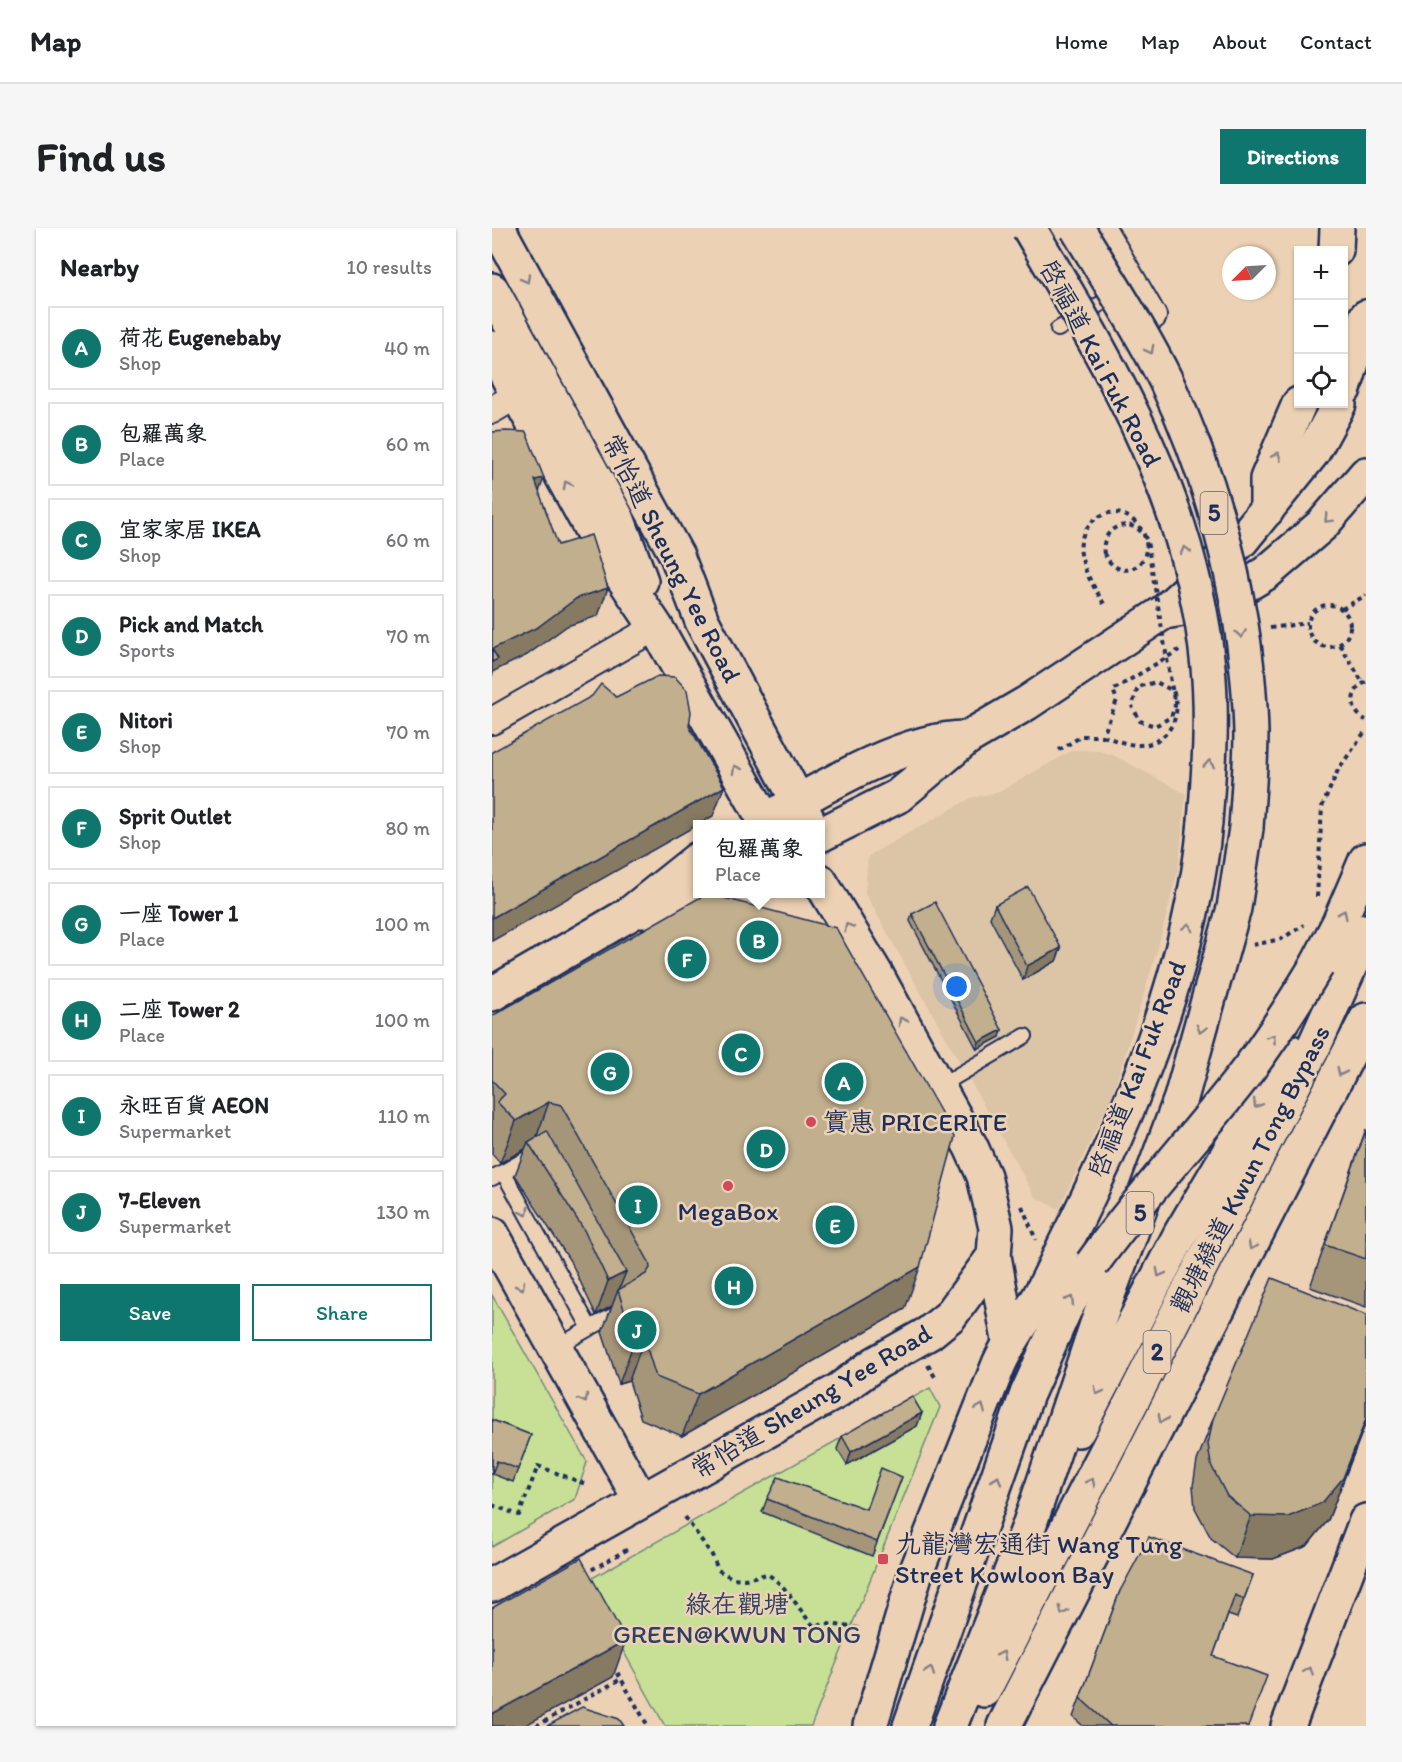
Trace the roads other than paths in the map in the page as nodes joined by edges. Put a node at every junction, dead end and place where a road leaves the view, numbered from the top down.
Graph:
1 (498, 228) edge
2 (1029, 228) edge
3 (1077, 228) edge
4 (1102, 228) edge
5 (1337, 228) edge
6 (1336, 246) edge
7 (1135, 284) junction
8 (492, 290) edge
9 (1153, 316) dead end
10 (1366, 317) edge
11 (1058, 329) dead end
12 (492, 348) edge
13 (1366, 365) edge
14 (1348, 374) edge
15 (1348, 401) edge
16 (505, 402) edge
17 (1297, 408) edge
18 (1336, 408) edge
19 (1366, 474) edge
20 (1267, 510) junction
21 (618, 520) junction
22 (1164, 612) junction
23 (702, 621) junction
24 (656, 627) junction
25 (492, 722) edge
26 (967, 738) junction
27 (804, 813) edge
28 (762, 820) edge
29 (776, 820) edge
30 (825, 832) edge
31 (1366, 860) edge
32 (693, 863) edge
33 (825, 889) edge
34 (693, 897) edge
35 (628, 915) junction
36 (1366, 930) edge
37 (492, 994) edge
38 (1366, 1020) edge
39 (1025, 1036) dead end
40 (938, 1087) junction
41 (544, 1162) edge
42 (497, 1175) edge
43 (492, 1234) edge
44 (994, 1256) junction
45 (620, 1299) edge
46 (590, 1328) junction
47 (1010, 1340) junction
48 (555, 1348) junction
49 (641, 1501) junction
50 (1366, 1521) edge
51 (1028, 1529) junction
52 (492, 1585) edge
53 (870, 1726) edge
54 (910, 1726) edge
55 (950, 1726) edge
56 (966, 1726) edge
57 (1004, 1726) edge
58 (1288, 1726) edge

1 -> 23 main road, 常怡道 Sheung Yee Road
47 -> 2 main road, 啓福道 Kai Fuk Road / 5, bridge
3 -> 51 main road, 啓福道 Kai Fuk Road / 5, bridge
4 - 7 street
5 - 6 main road
7 - 9 street
7 - 11 lane
8 - 21 main road
10 - 14 main road
12 - 16 main road, 常怡道 Sheung Yee Road
13 - 15 main road
24 -> 16 main road, 常怡道 Sheung Yee Road
20 -> 17 main road
18 - 20 main road
19 -> 22 main road
20 - 22 main road
21 - 23 main road
21 - 24 main road
22 - 26 main road
23 - 27 main road, 常怡道 Sheung Yee Road
24 - 25 street
28 -> 24 main road, 常怡道 Sheung Yee Road
26 - 27 main road
26 - 30 main road
27 - 29 main road
54 -> 31 main road, bridge
32 - 35 main road
40 -> 33 main road
34 - 35 main road
35 - 37 main road
36 -> 51 main road
56 -> 36 main road, 觀塘繞道 Kwun Tong Bypass / 2
38 -> 57 main road, 觀塘繞道 Kwun Tong Bypass / 2
39 - 40 lane
40 - 44 main road
41 - 42 lane
42 -> 46 lane
43 -> 48 main road
44 - 47 main road
44 - 49 main road, 常怡道 Sheung Yee Road
45 - 46 lane
46 - 48 lane
53 -> 47 main road, 啓福道 Kai Fuk Road / 5
48 -> 49 main road
49 - 52 main road, 常怡道 Sheung Yee Road
58 -> 50 main road
51 - 55 main road, 啓福道 Kai Fuk Road / 5

